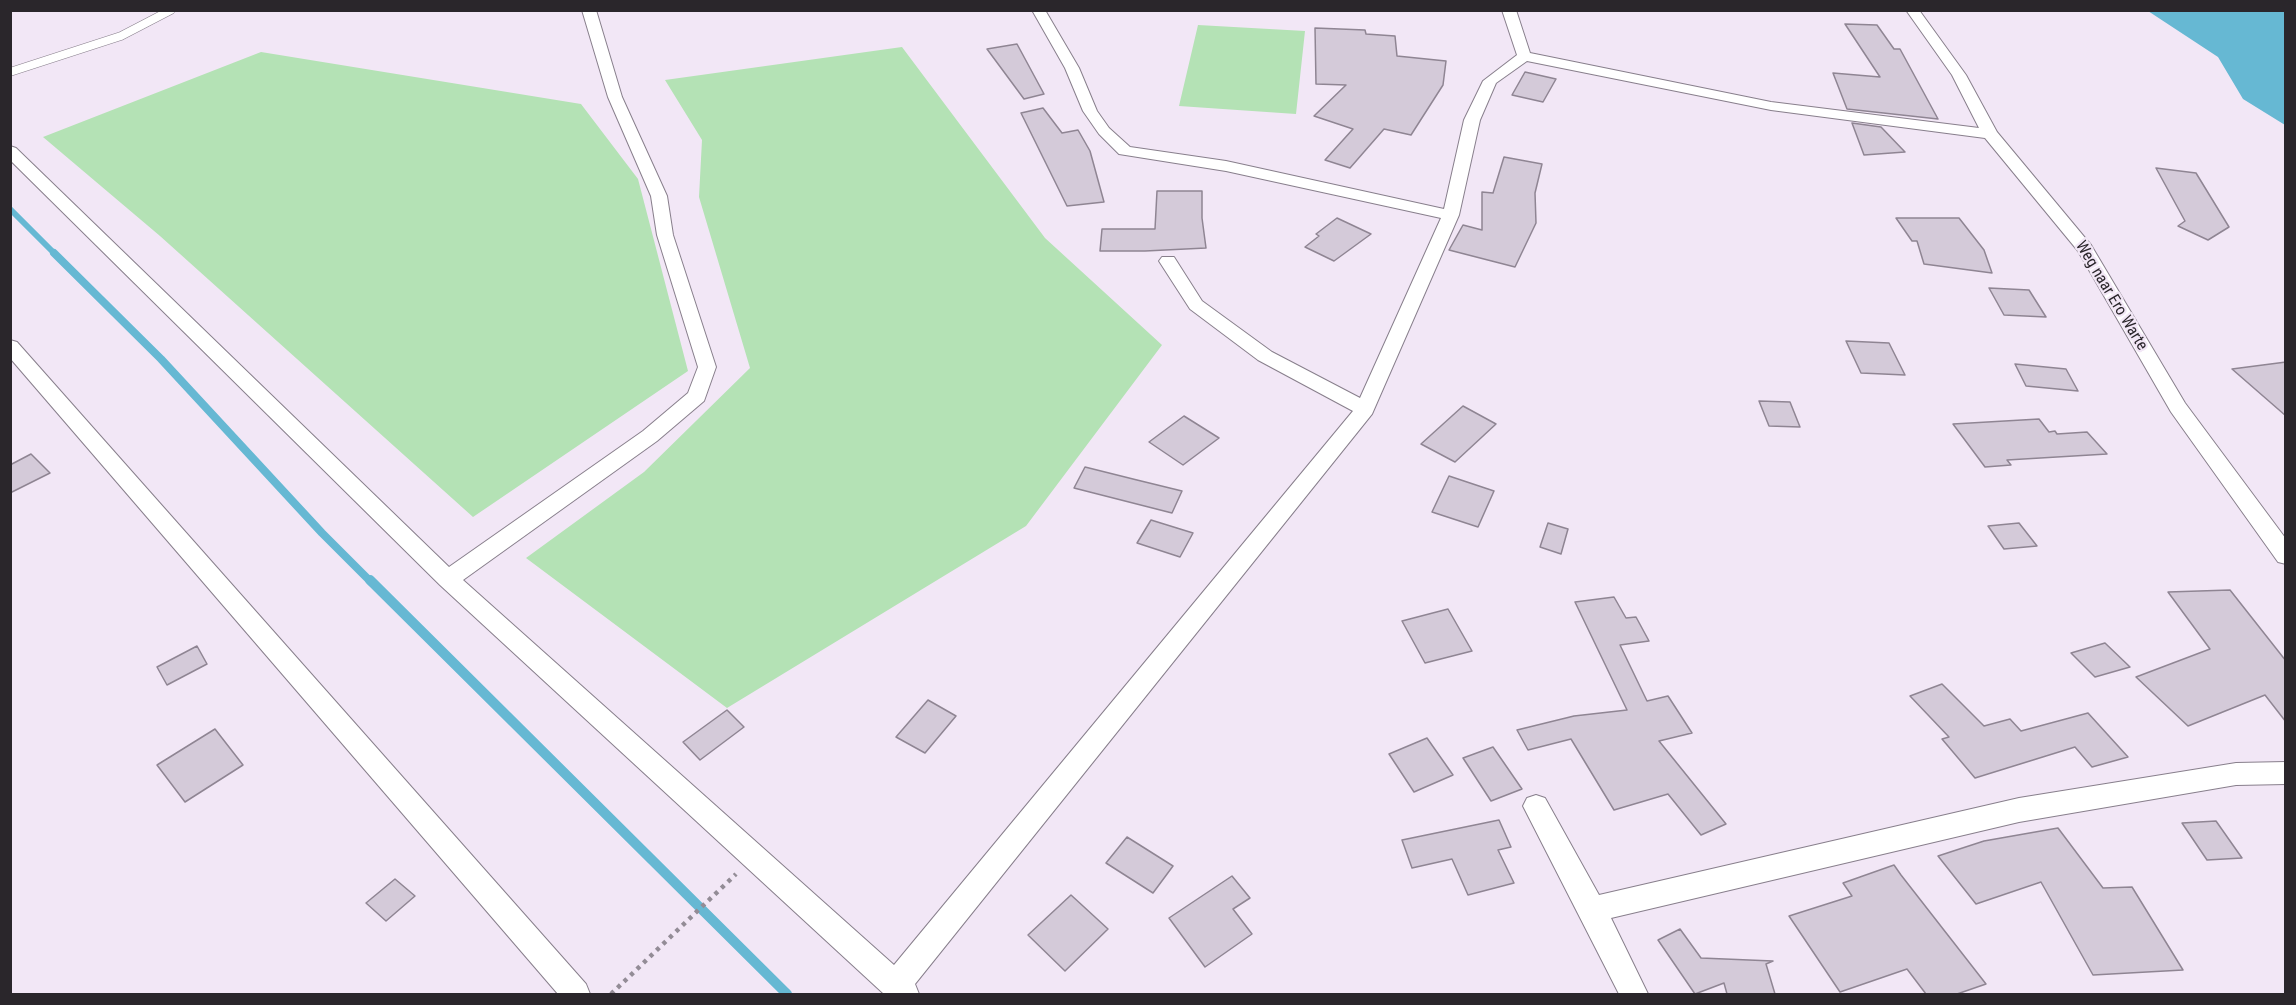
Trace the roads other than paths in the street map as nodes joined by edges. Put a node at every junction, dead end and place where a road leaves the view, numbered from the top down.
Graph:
1 (171, 10) edge
2 (589, 10) edge
3 (1038, 10) edge
4 (1509, 10) edge
5 (1912, 10) edge
6 (1524, 56) junction
7 (10, 72) edge
8 (1990, 134) junction
9 (10, 151) edge
10 (1451, 215) junction
11 (1168, 261) dead end
12 (10, 346) edge
13 (1365, 409) junction
14 (2286, 556) edge
15 (448, 579) junction
16 (2286, 773) edge
17 (1536, 806) dead end
18 (1592, 909) junction
19 (900, 990) edge
20 (576, 994) edge
21 (1634, 994) edge

1 - 7 lane
2 - 15 street
3 - 10 street
4 - 6 street
5 - 8 street, Weg naar Ero Warte
6 - 8 street
6 - 10 street
8 - 14 street, Weg naar Ero Warte
9 - 15 street
10 - 13 street
11 - 13 street
12 - 20 street
13 - 19 street
15 - 19 street
16 - 18 street
17 - 18 street
18 - 21 street

